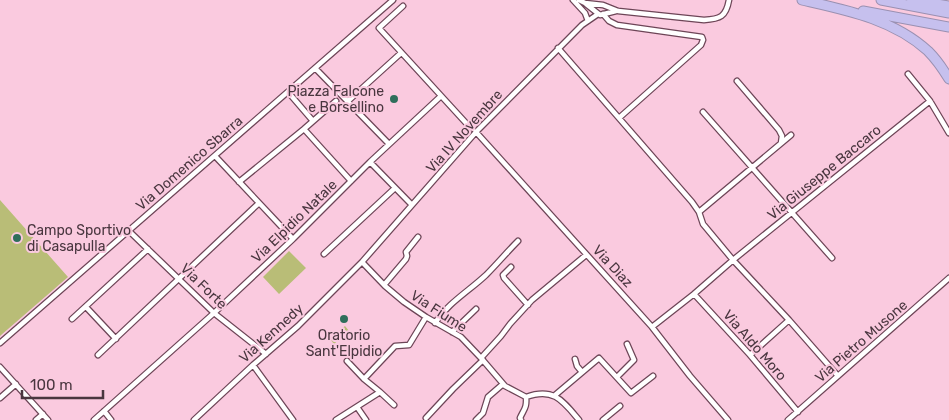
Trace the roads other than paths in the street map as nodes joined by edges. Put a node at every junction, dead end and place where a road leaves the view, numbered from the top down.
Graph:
1 (393, 0) edge
2 (573, 0) edge
3 (579, 0) edge
4 (802, 0) edge
5 (807, 0) edge
6 (881, 0) edge
7 (912, 0) edge
8 (729, 2) edge
9 (585, 3) junction
10 (403, 6) dead end
11 (602, 6) junction
12 (949, 6) edge
13 (618, 11) junction
14 (949, 13) edge
15 (600, 14) junction
16 (588, 21) junction
17 (949, 27) edge
18 (558, 48) junction
19 (402, 53) junction
20 (315, 68) junction
21 (908, 74) dead end
22 (949, 79) edge
23 (737, 81) dead end
24 (288, 92) junction
25 (441, 96) junction
26 (336, 101) dead end
27 (930, 101) junction
28 (348, 102) junction
29 (703, 112) dead end
30 (619, 118) junction
31 (313, 121) junction
32 (466, 123) joint
33 (304, 129) junction
34 (476, 132) junction
35 (949, 133) edge
36 (791, 135) dead end
37 (389, 144) junction
38 (780, 144) junction
39 (215, 156) junction
40 (370, 162) junction
41 (752, 168) junction
42 (351, 181) junction
43 (239, 182) junction
44 (395, 188) junction
45 (259, 203) junction
46 (412, 205) junction
47 (700, 212) junction
48 (792, 212) junction
49 (129, 231) junction
50 (418, 237) dead end
51 (293, 239) junction
52 (518, 241) dead end
53 (148, 249) junction
54 (324, 254) dead end
55 (586, 254) junction
56 (832, 258) dead end
57 (733, 260) junction
58 (362, 262) junction
59 (511, 267) dead end
60 (180, 278) junction
61 (949, 278) edge
62 (384, 285) junction
63 (694, 294) junction
64 (528, 305) junction
65 (86, 307) junction
66 (476, 308) dead end
67 (214, 313) junction
68 (426, 317) junction
69 (72, 319) dead end
70 (789, 320) junction
71 (435, 323) junction
72 (652, 327) junction
73 (452, 332) junction
74 (116, 339) junction
75 (0, 343) edge
76 (626, 344) dead end
77 (266, 354) junction
78 (98, 355) dead end
79 (750, 356) junction
80 (482, 359) junction
81 (575, 359) dead end
82 (347, 361) dead end
83 (253, 365) junction
84 (0, 367) edge
85 (582, 372) junction
86 (653, 376) dead end
87 (838, 376) junction
88 (617, 377) junction
89 (364, 378) junction
90 (16, 384) junction
91 (503, 384) junction
92 (380, 392) junction
93 (554, 396) junction
94 (526, 397) junction
95 (0, 398) edge
96 (394, 405) dead end
97 (620, 406) dead end
98 (357, 407) junction
99 (104, 411) junction
100 (798, 412) junction
101 (43, 414) junction
102 (426, 418) dead end
103 (520, 419) edge
104 (36, 420) edge
105 (48, 420) edge
106 (94, 420) edge
107 (111, 420) edge
108 (194, 420) edge
109 (293, 420) edge
110 (336, 420) edge
111 (366, 420) edge
112 (476, 420) edge
113 (579, 420) edge
114 (603, 420) edge
115 (728, 420) edge
116 (788, 420) edge

1 - 20 street, Via Domenico Sbarra
2 - 16 street
3 - 9 street
4 - 22 highway
5 - 17 highway
6 - 14 highway
7 - 12 highway
8 - 13 street
9 - 11 street
9 - 15 street
10 - 19 street
11 - 13 street
11 - 15 street
11 - 15 street
13 - 15 street
15 - 16 street, Via IV Novembre
15 - 30 street
16 - 18 street, Via IV Novembre
18 - 30 street
18 - 34 street, Via IV Novembre
19 - 25 street
19 - 28 street
20 - 24 street, Via Domenico Sbarra
20 - 28 street
21 - 27 street
23 - 38 street
24 - 31 street
24 - 39 street, Via Domenico Sbarra
25 - 32 street
25 - 37 street
26 - 31 street
27 - 35 street
27 - 48 street, Via Giuseppe Baccaro
28 - 37 street
29 - 41 street
30 - 47 street
31 - 33 street
32 - 34 street
33 - 42 street
33 - 43 street
34 - 46 street, Via IV Novembre
34 - 55 street, Via Diaz
36 - 38 street
37 - 40 street, Via Elpidio Natale
38 - 41 street
39 - 43 street
39 - 49 street, Via Domenico Sbarra
40 - 42 street, Via Elpidio Natale
40 - 44 street
41 - 47 street
41 - 48 street
42 - 51 street, Via Elpidio Natale
43 - 45 street
44 - 46 street
44 - 54 street
45 - 51 street
45 - 60 street
46 - 58 street, Via IV Novembre
47 - 57 street
48 - 56 street
48 - 57 street, Via Giuseppe Baccaro
49 - 53 street, Via Forte
49 - 75 street, Via Domenico Sbarra
50 - 62 street
51 - 67 street, Via Elpidio Natale
52 - 71 street
53 - 60 street, Via Forte
53 - 65 street
55 - 64 street
55 - 72 street, Via Diaz
57 - 63 street, Via Giuseppe Baccaro
57 - 70 street
58 - 62 street, Via Fiume
58 - 77 street, Via Kennedy
59 - 64 street
60 - 67 street, Via Forte
60 - 74 street
61 - 87 street, Via Pietro Musone
62 - 68 street, Via Fiume
63 - 72 street, Via Giuseppe Baccaro
63 - 79 street, Via Aldo Moro
64 - 80 street
65 - 69 street
65 - 74 street
66 - 73 street
67 - 77 street, Via Forte
67 - 99 street, Via Elpidio Natale
68 - 71 street, Via Fiume
68 - 89 street
70 - 79 street
70 - 87 street
71 - 73 street, Via Fiume
72 - 115 street, Via Diaz
73 - 80 street, Via Fiume
74 - 78 street
76 - 88 street
77 - 83 street, Via Kennedy
79 - 100 street, Via Aldo Moro
80 - 91 street, Via Fiume
80 - 102 street
81 - 85 street
82 - 89 street
83 - 108 street, Via Kennedy
83 - 109 street
84 - 90 street
85 - 88 street
85 - 93 street
86 - 88 street
87 - 100 street, Via Pietro Musone
89 - 92 street
90 - 95 street
90 - 101 street
91 - 94 street, Via Fiume
91 - 112 street
92 - 96 street
92 - 98 street
93 - 94 street
93 - 113 street
94 - 103 street
97 - 114 street
98 - 110 street
98 - 111 street
99 - 106 street, Via Elpidio Natale
99 - 107 street
100 - 116 street, Via Pietro Musone
101 - 104 street
101 - 105 street

